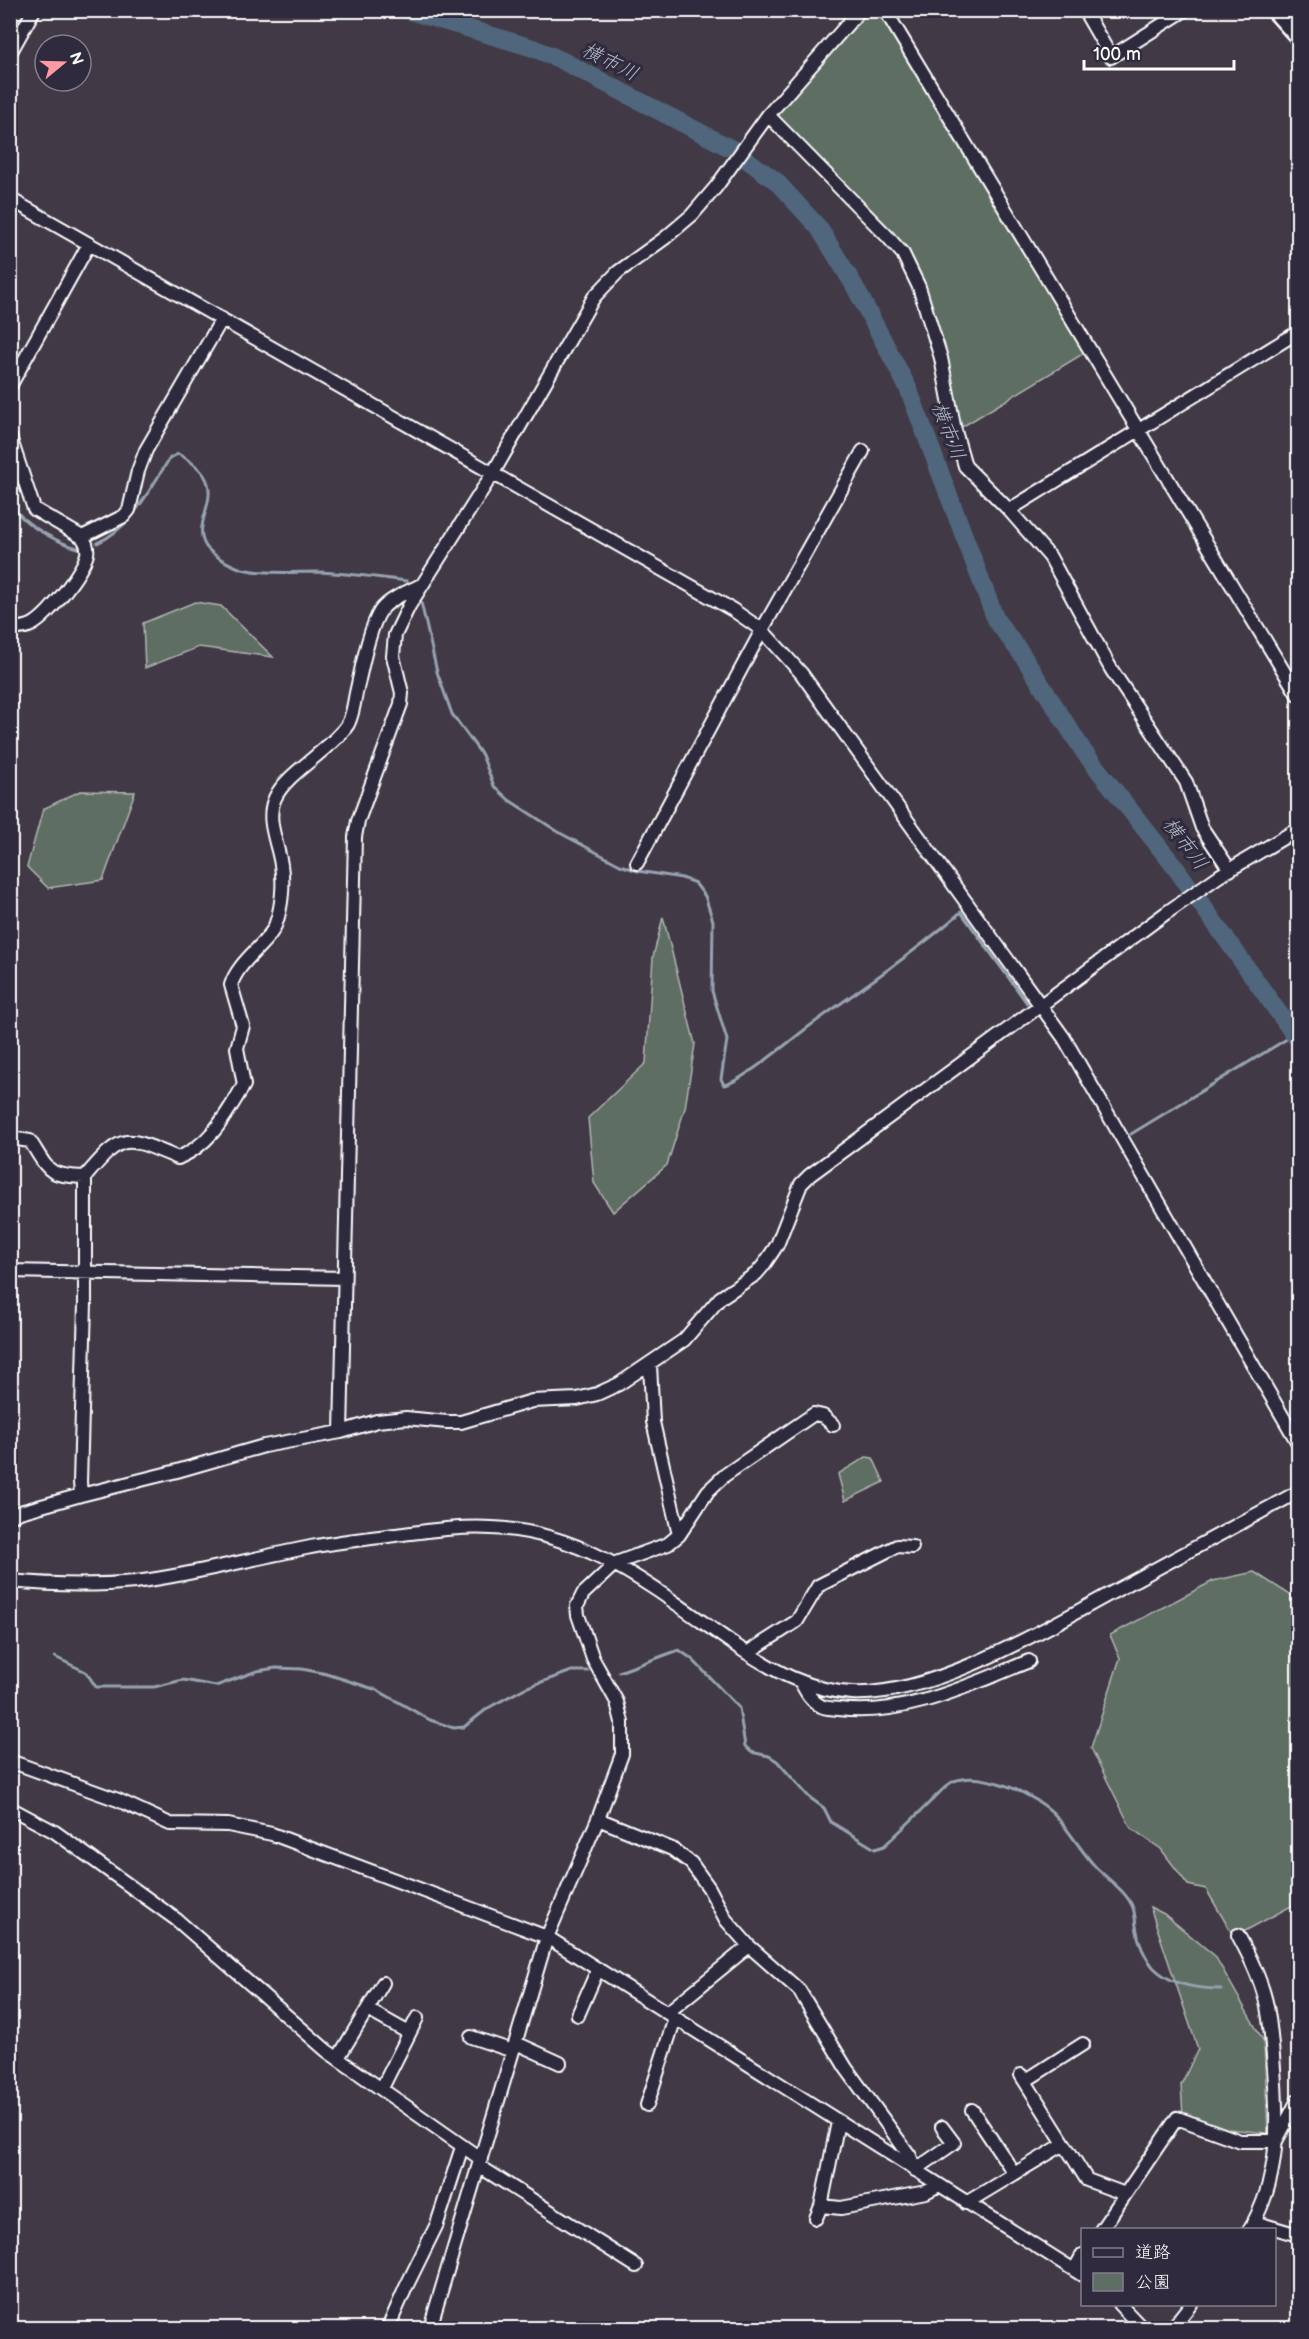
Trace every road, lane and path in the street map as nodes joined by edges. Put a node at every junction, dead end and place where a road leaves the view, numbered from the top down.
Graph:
1 (34, 10) edge
2 (860, 10) edge
3 (885, 10) edge
4 (1084, 10) edge
5 (1185, 10) edge
6 (1277, 11) edge
7 (1299, 38) edge
8 (10, 53) edge
9 (766, 119) junction
10 (10, 199) edge
11 (89, 244) junction
12 (222, 319) junction
13 (1299, 332) edge
14 (10, 386) edge
15 (1138, 430) junction
16 (10, 437) edge
17 (862, 451) dead end
18 (493, 473) junction
19 (1009, 510) junction
20 (82, 537) junction
21 (424, 583) junction
22 (10, 629) edge
23 (762, 630) junction
24 (1299, 695) edge
25 (1299, 829) edge
26 (637, 863) dead end
27 (1224, 873) junction
28 (1040, 1005) junction
29 (10, 1138) edge
30 (85, 1177) junction
31 (10, 1270) edge
32 (85, 1271) junction
33 (344, 1278) junction
34 (650, 1365) junction
35 (833, 1425) dead end
36 (341, 1432) junction
37 (1299, 1443) edge
38 (1299, 1492) edge
39 (81, 1495) junction
40 (10, 1517) edge
41 (679, 1535) junction
42 (912, 1547) dead end
43 (616, 1563) junction
44 (10, 1581) edge
45 (747, 1653) junction
46 (1029, 1661) dead end
47 (801, 1682) junction
48 (10, 1761) edge
49 (10, 1808) edge
50 (598, 1819) junction
51 (1238, 1935) dead end
52 (547, 1936) junction
53 (749, 1946) junction
54 (598, 1969) junction
55 (383, 1983) dead end
56 (368, 2010) junction
57 (578, 2015) dead end
58 (671, 2016) junction
59 (417, 2019) dead end
60 (409, 2033) junction
61 (471, 2037) dead end
62 (1083, 2044) dead end
63 (514, 2047) junction
64 (338, 2058) junction
65 (560, 2062) dead end
66 (382, 2088) junction
67 (1299, 2100) edge
68 (647, 2105) dead end
69 (972, 2110) dead end
70 (838, 2122) junction
71 (942, 2127) dead end
72 (1276, 2141) junction
73 (1064, 2144) junction
74 (462, 2147) junction
75 (480, 2162) junction
76 (915, 2170) junction
77 (1014, 2173) junction
78 (939, 2185) junction
79 (1125, 2194) junction
80 (966, 2203) junction
81 (822, 2205) junction
82 (816, 2218) dead end
83 (1251, 2226) edge
84 (1102, 2228) edge
85 (1276, 2231) edge
86 (1299, 2235) edge
87 (636, 2266) dead end
88 (1078, 2273) edge
89 (1121, 2306) edge
90 (1189, 2306) edge
91 (388, 2328) edge
92 (430, 2328) edge
93 (1142, 2328) edge
94 (1172, 2328) edge

1 - 8 street
2 - 9 street
3 - 15 street
4 - 5 street
6 - 7 main road
9 - 18 street
9 - 19 street
10 - 11 street
11 - 12 street
11 - 14 street
12 - 18 street
12 - 20 street
13 - 15 street
15 - 19 street
15 - 24 street
16 - 20 street
17 - 23 street
18 - 21 street
18 - 23 street
19 - 27 street
20 - 22 street
21 - 30 street
21 - 33 street
23 - 26 street
23 - 28 street
25 - 27 street
27 - 28 street
28 - 34 street
28 - 37 street
29 - 30 street
30 - 32 street
31 - 32 street
32 - 33 street
32 - 39 street
33 - 36 street
34 - 36 street
34 - 41 street
35 - 41 street
36 - 39 street
38 - 47 street
39 - 40 street
41 - 43 street
42 - 45 street
43 - 44 street
43 - 45 street
43 - 50 street
45 - 47 street
46 - 47 street
48 - 52 street
49 - 64 street
50 - 52 street
50 - 53 street
51 - 72 street
52 - 54 street
52 - 63 street
53 - 58 street
53 - 76 street
54 - 57 street
54 - 58 street
55 - 56 street
56 - 60 street
56 - 64 street
58 - 68 street
58 - 70 street
59 - 60 street
60 - 66 street
61 - 63 street
62 - 73 street
63 - 65 street
63 - 75 street
64 - 66 street
66 - 74 street
67 - 72 street
69 - 77 street
70 - 76 street
70 - 81 street
71 - 76 street
72 - 79 street
72 - 83 street
73 - 77 street
73 - 79 street
74 - 75 street
74 - 91 street
75 - 87 street
75 - 92 street
76 - 78 street
77 - 80 street
78 - 80 street
78 - 81 street
79 - 84 street
80 - 88 street
81 - 82 street
85 - 86 street
89 - 93 street
90 - 94 street

